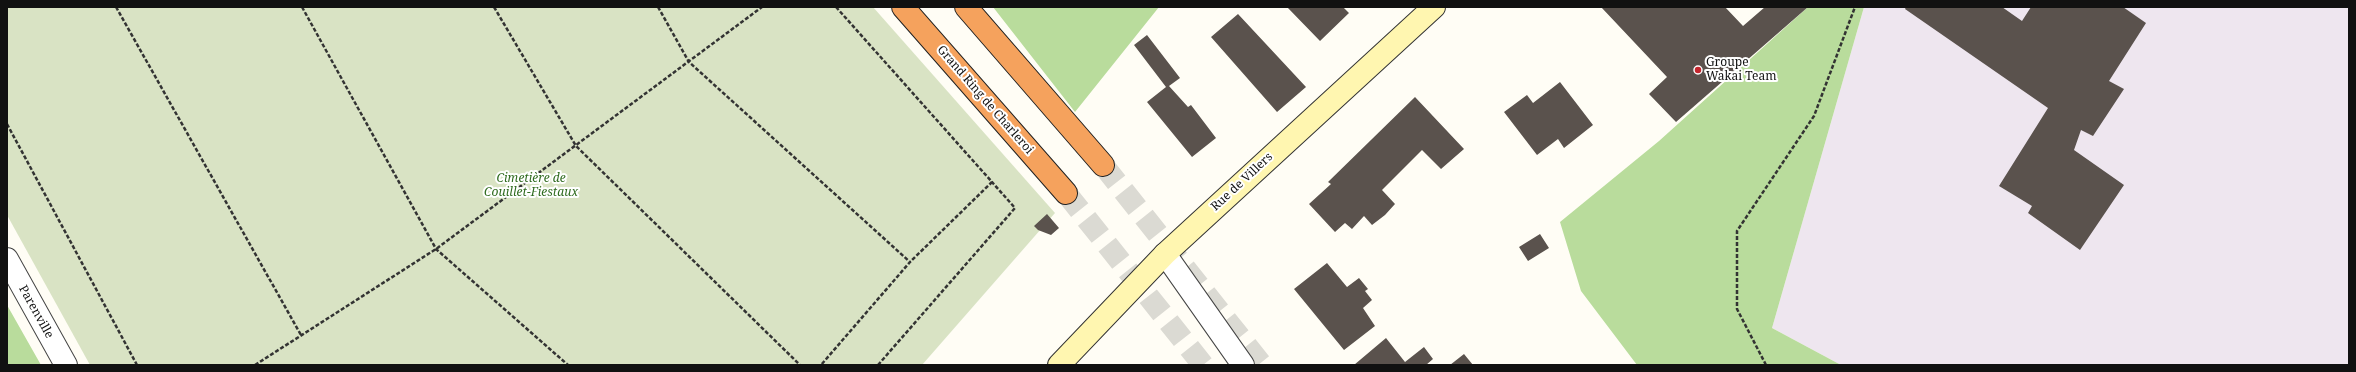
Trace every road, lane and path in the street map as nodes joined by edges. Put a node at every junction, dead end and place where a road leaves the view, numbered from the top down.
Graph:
1 (116, 7) edge
2 (302, 7) edge
3 (494, 7) edge
4 (658, 7) edge
5 (762, 7) edge
6 (836, 7) edge
7 (904, 7) edge
8 (966, 7) edge
9 (1434, 7) edge
10 (1855, 7) edge
11 (689, 62) junction
12 (7, 124) edge
13 (576, 146) junction
14 (1103, 165) tunnel mouth
15 (992, 182) junction
16 (1066, 193) tunnel mouth
17 (436, 249) junction
18 (1166, 254) junction
19 (7, 259) edge
20 (910, 262) junction
21 (301, 335) junction
22 (66, 365) edge
23 (138, 365) edge
24 (255, 365) edge
25 (568, 365) edge
26 (800, 365) edge
27 (821, 365) edge
28 (878, 365) edge
29 (1058, 365) edge
30 (1243, 365) edge
31 (1766, 365) edge

1 - 21 path
2 - 17 path
3 - 13 path
4 - 11 path
5 - 11 path
6 - 15 path
7 - 16 highway, Grand Ring de Charleroi
8 - 14 highway
9 - 18 street, Rue de Villers
10 - 31 path
11 - 13 path
11 - 20 path
12 - 23 path
13 - 17 path
13 - 26 path
15 - 20 path
15 - 28 path
17 - 21 path
17 - 25 path
18 - 29 street, Rue de Villers
18 - 30 street
19 - 22 street, Parenville
20 - 27 path
21 - 24 path

